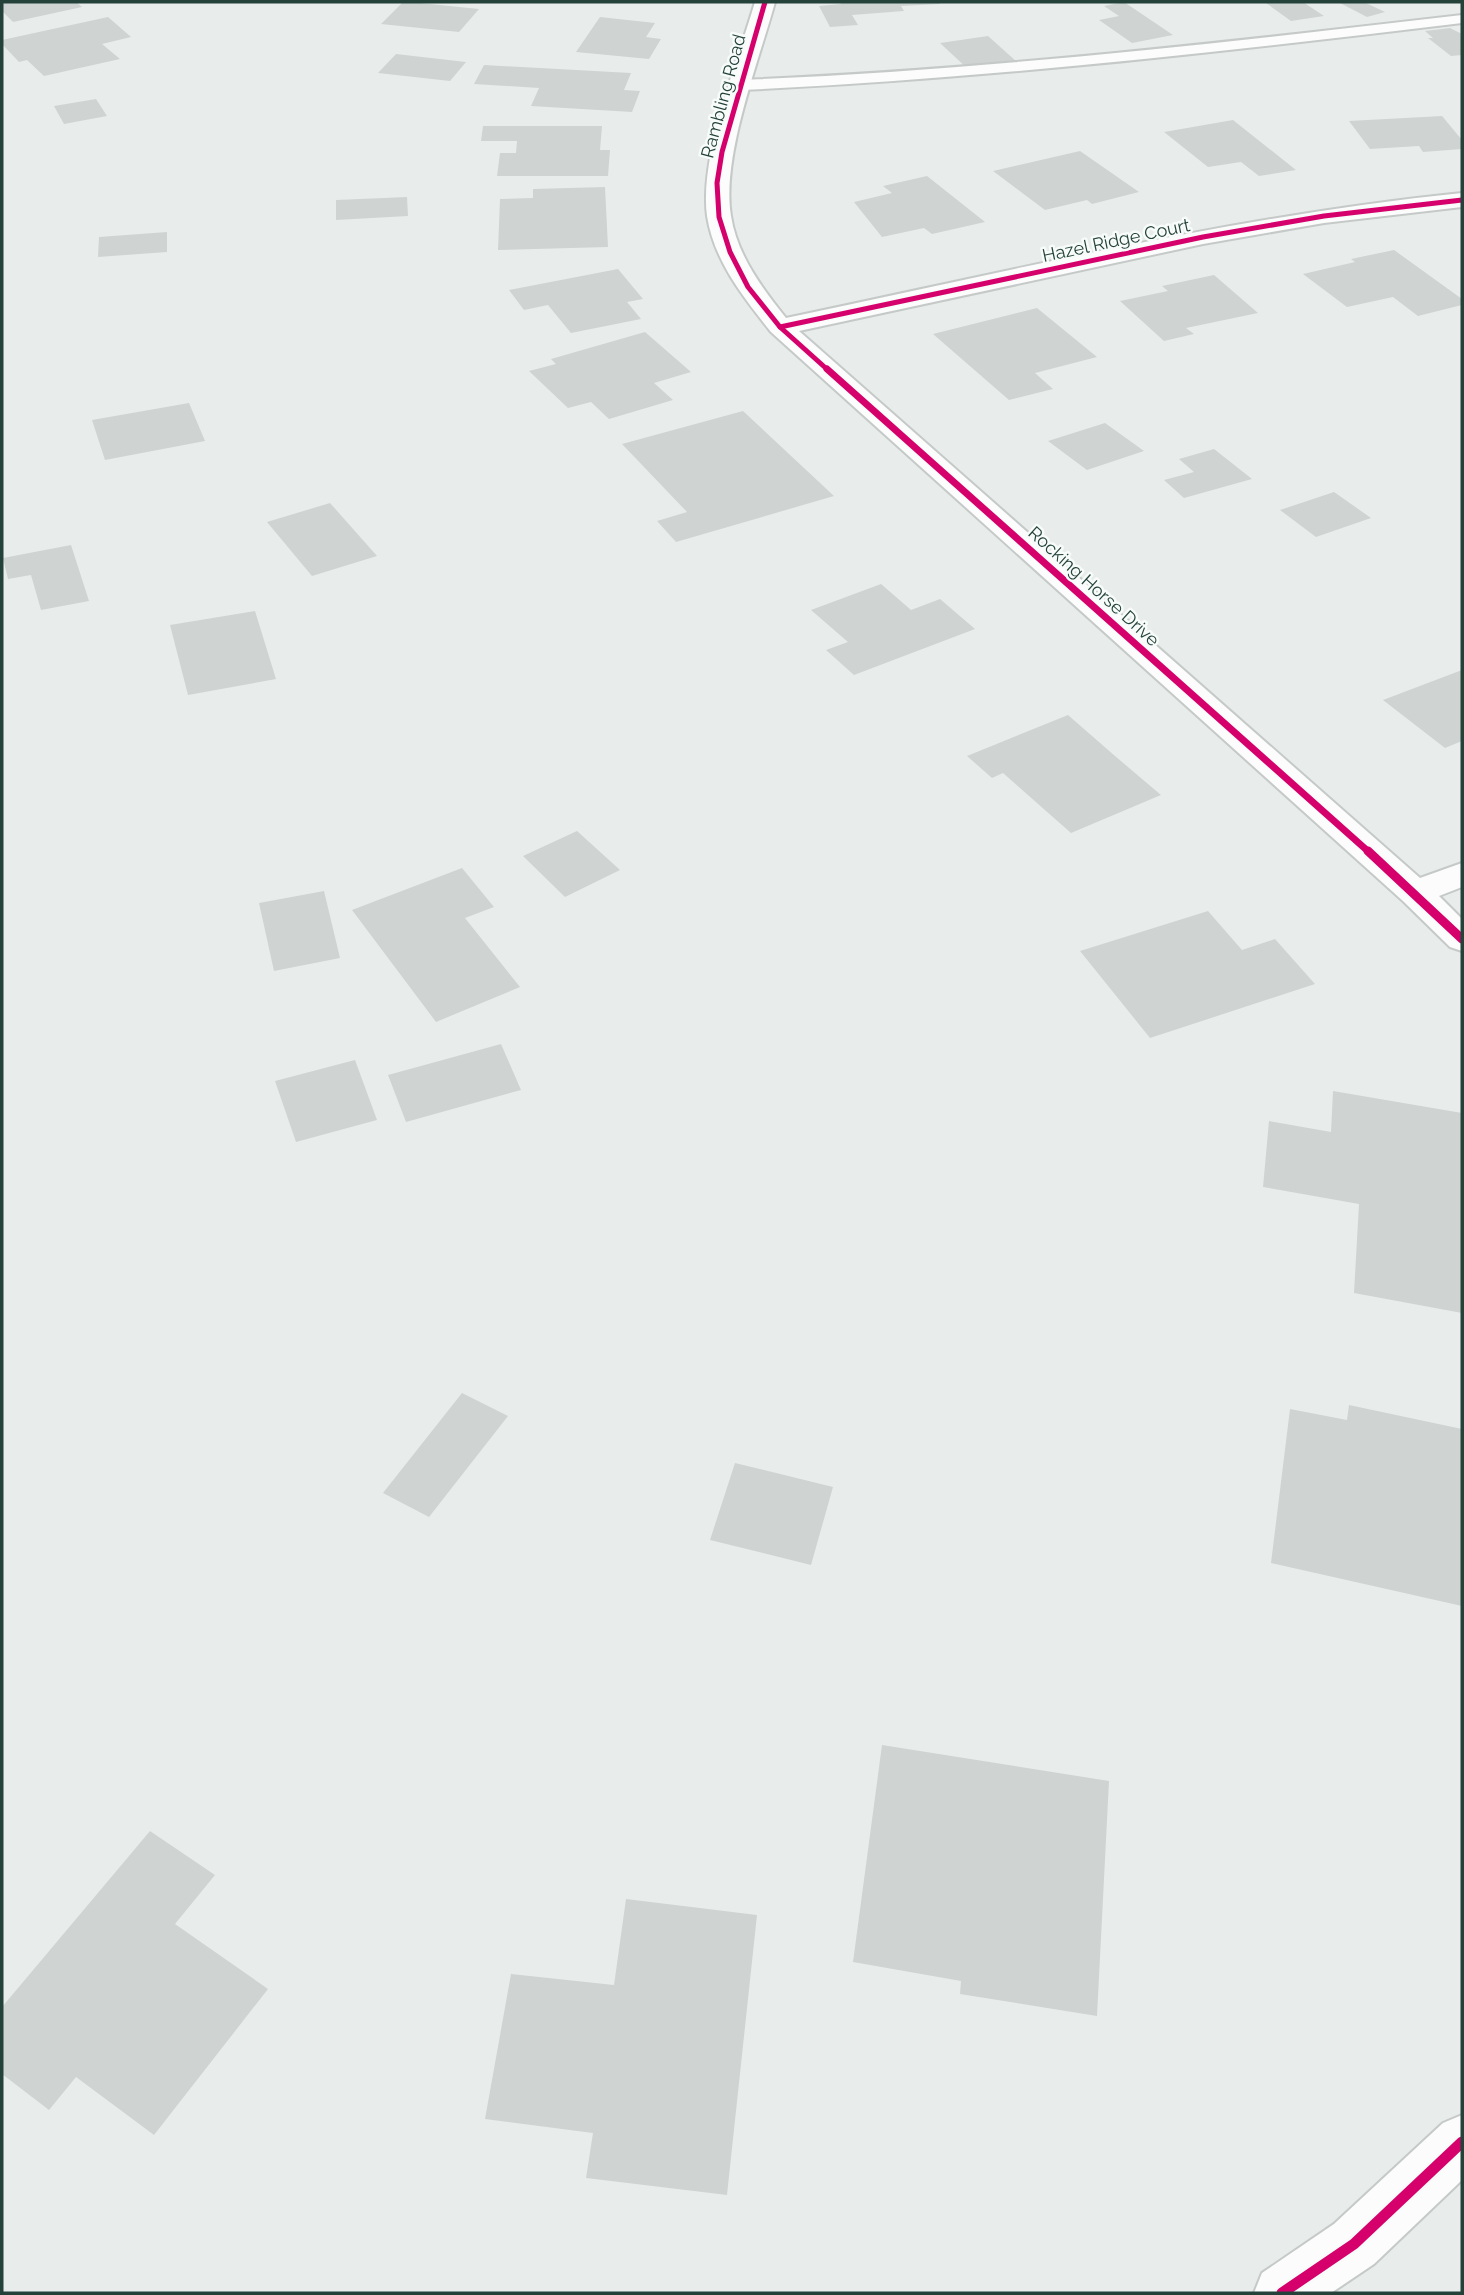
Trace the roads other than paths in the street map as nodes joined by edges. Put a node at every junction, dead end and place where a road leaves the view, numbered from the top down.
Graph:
1 (765, 2) edge
2 (1462, 19) edge
3 (741, 85) junction
4 (1462, 200) edge
5 (727, 241) joint
6 (780, 327) junction
7 (1462, 874) edge
8 (1415, 893) junction
9 (1462, 939) edge
10 (1462, 2142) edge
11 (1282, 2293) edge

1 - 3 street, Rambling Road
2 - 3 lane
3 - 5 street, Rambling Road
4 - 6 street, Hazel Ridge Court
5 - 6 street, Rocking Horse Drive
6 - 8 street, Rocking Horse Drive
7 - 8 street
8 - 9 street, Rocking Horse Drive
10 - 11 street

